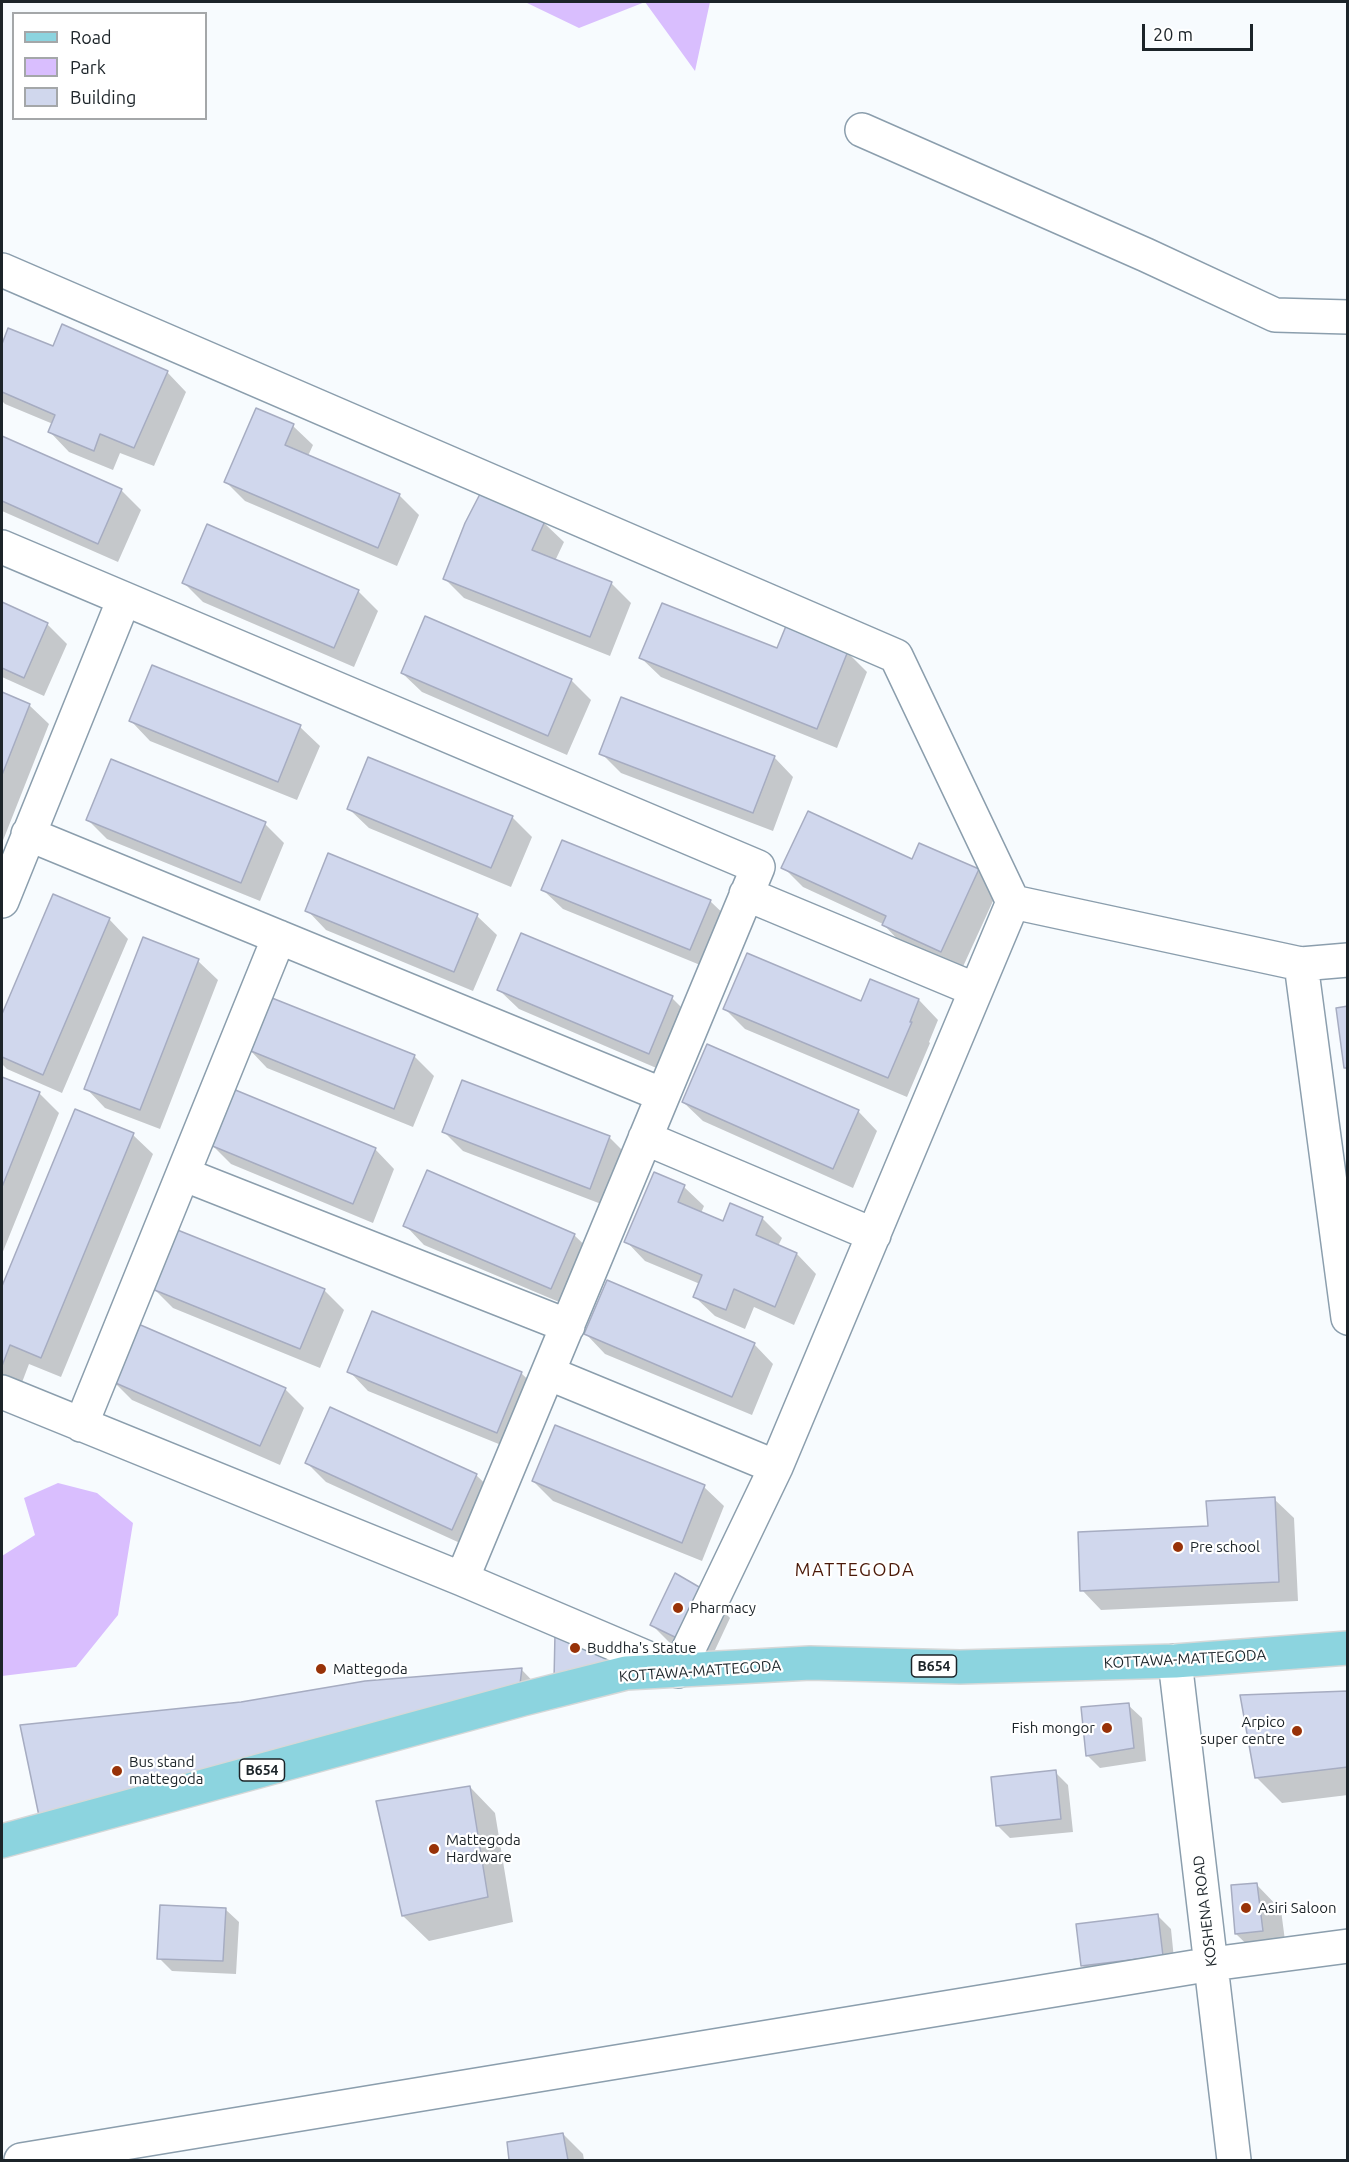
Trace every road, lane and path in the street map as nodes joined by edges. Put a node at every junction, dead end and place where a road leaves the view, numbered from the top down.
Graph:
1 (862, 130) dead end
2 (2, 270) edge
3 (1347, 317) edge
4 (2, 547) edge
5 (123, 599) junction
6 (28, 834) junction
7 (746, 894) junction
8 (2, 901) edge
9 (1013, 902) junction
10 (279, 937) junction
11 (1347, 960) edge
12 (1301, 964) junction
13 (976, 990) junction
14 (663, 1095) junction
15 (645, 1138) junction
16 (183, 1174) junction
17 (1341, 1223) edge
18 (874, 1235) junction
19 (1347, 1318) edge
20 (568, 1326) junction
21 (548, 1373) junction
22 (2, 1392) edge
23 (81, 1425) junction
24 (777, 1467) junction
25 (462, 1579) junction
26 (1347, 1648) edge
27 (1175, 1661) junction
28 (678, 1671) junction
29 (2, 1841) edge
30 (1347, 1946) edge
31 (1212, 1964) junction
32 (21, 2160) edge
33 (1234, 2160) edge

1 - 3 street
2 - 9 street
4 - 5 street
5 - 6 street
5 - 7 street
6 - 8 street
6 - 10 street
7 - 13 street
7 - 14 street
9 - 12 street
9 - 13 street
10 - 14 street
10 - 16 street
11 - 12 street
12 - 17 street
13 - 18 street
14 - 15 street
15 - 18 street
15 - 20 street
16 - 20 street
16 - 23 street
17 - 19 street
18 - 24 street
20 - 21 street
21 - 24 street
21 - 25 street
22 - 23 street
23 - 25 street
24 - 28 street
25 - 28 street
26 - 27 main road, KOTTAWA-MATTEGODA / B654
27 - 28 main road, KOTTAWA-MATTEGODA / B654
27 - 31 street, KOSHENA ROAD
28 - 29 main road, KOTTAWA-MATTEGODA / B654
30 - 31 street
31 - 32 street
31 - 33 street, KOSHENA ROAD

